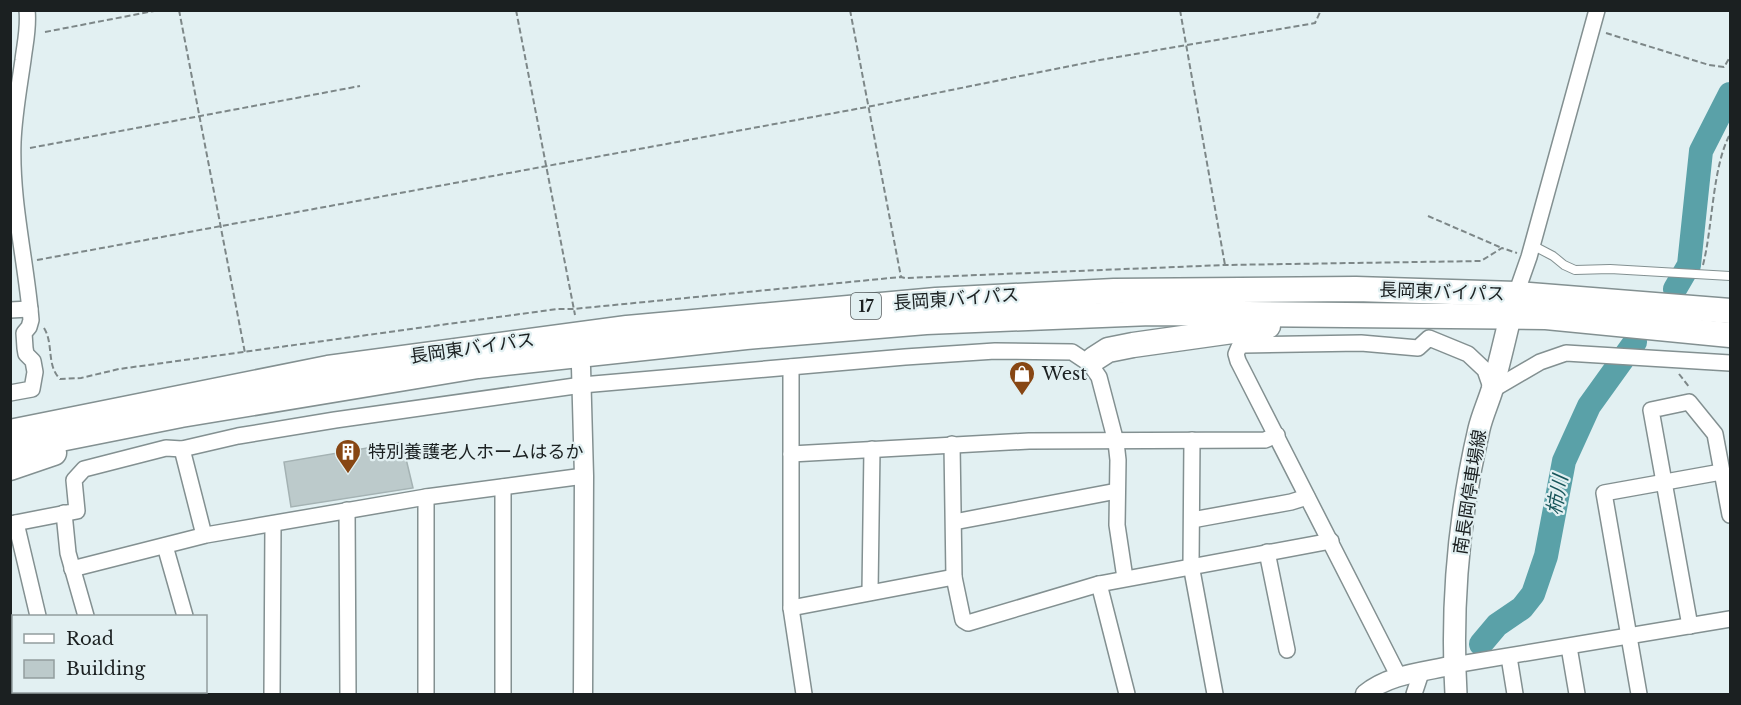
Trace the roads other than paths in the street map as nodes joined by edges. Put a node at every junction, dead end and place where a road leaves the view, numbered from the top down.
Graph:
1 (27, 10) edge
2 (1597, 10) edge
3 (23, 55) junction
4 (10, 65) edge
5 (12, 169) edge
6 (1530, 251) junction
7 (1731, 276) edge
8 (1513, 306) junction
9 (10, 310) edge
10 (1731, 311) edge
11 (31, 315) junction
12 (1360, 316) junction
13 (1446, 316) junction
14 (1731, 335) edge
15 (1429, 338) junction
16 (1092, 362) junction
17 (1731, 363) edge
18 (791, 367) junction
19 (328, 368) junction
20 (581, 376) junction
21 (1492, 390) junction
22 (10, 393) edge
23 (10, 417) edge
24 (138, 423) junction
25 (10, 432) edge
26 (1277, 435) junction
27 (1192, 440) junction
28 (1116, 442) junction
29 (952, 444) junction
30 (10, 449) edge
31 (182, 449) junction
32 (872, 449) junction
33 (791, 454) junction
34 (10, 468) edge
35 (1721, 472) junction
36 (584, 476) junction
37 (1664, 482) junction
38 (503, 487) junction
39 (1117, 491) junction
40 (426, 497) junction
41 (1307, 497) junction
42 (347, 510) junction
43 (64, 513) junction
44 (1731, 515) edge
45 (1192, 520) junction
46 (954, 522) junction
47 (13, 524) edge
48 (273, 524) junction
49 (204, 535) junction
50 (1330, 541) junction
51 (165, 546) junction
52 (1267, 552) junction
53 (1191, 565) junction
54 (72, 569) junction
55 (954, 577) junction
56 (1125, 578) junction
57 (1099, 584) junction
58 (870, 592) junction
59 (791, 608) junction
60 (38, 615) edge
61 (86, 615) edge
62 (185, 615) edge
63 (1731, 619) edge
64 (1690, 626) junction
65 (1629, 638) junction
66 (1569, 647) junction
67 (1287, 650) dead end
68 (1509, 657) junction
69 (1455, 665) junction
70 (1420, 673) junction
71 (1399, 677) junction
72 (272, 694) edge
73 (348, 694) edge
74 (426, 694) edge
75 (503, 694) edge
76 (583, 694) edge
77 (804, 694) edge
78 (1127, 694) edge
79 (1215, 694) edge
80 (1365, 694) edge
81 (1414, 694) edge
82 (1456, 694) edge
83 (1515, 694) edge
84 (1577, 694) edge
85 (1639, 694) edge

1 - 3 street
2 - 6 street
3 - 4 street
3 - 5 street
5 - 11 street
6 - 7 lane
6 - 8 street
8 - 10 highway, 長岡東バイパス / 17
8 - 13 highway, 長岡東バイパス / 17
8 - 14 highway, 長岡東バイパス / 17
8 - 19 highway, 長岡東バイパス / 17
8 - 21 main road, 南長岡停車場線
9 - 11 street
11 - 22 street
12 - 13 highway, 長岡東バイパス / 17
12 - 16 highway
12 - 24 highway, 長岡東バイパス / 17
13 - 15 street
15 - 21 street
15 - 26 street
16 - 18 street
16 - 28 street
17 - 21 street
18 - 20 street
18 - 33 street
19 - 23 highway
19 - 25 highway, 長岡東バイパス / 17
20 - 31 street
20 - 36 street
21 - 69 main road, 南長岡停車場線
24 - 30 highway, 長岡東バイパス / 17
24 - 34 highway
26 - 27 street
26 - 41 street
27 - 28 street
27 - 45 street
28 - 29 street
28 - 39 street
29 - 32 street
29 - 46 street
31 - 43 street
31 - 49 street
32 - 33 street
32 - 58 street
33 - 59 street
35 - 37 street
35 - 37 street
35 - 44 street
36 - 38 street
36 - 76 street
37 - 64 street
37 - 65 street
38 - 40 street
38 - 75 street
39 - 46 street
39 - 56 street
40 - 42 street
40 - 74 street
41 - 45 street
41 - 50 street
42 - 48 street
42 - 73 street
43 - 47 street
43 - 54 street
45 - 53 street
46 - 55 street
47 - 60 street
48 - 49 street
48 - 72 street
49 - 51 street
50 - 52 street
50 - 71 street
51 - 54 street
51 - 62 street
52 - 53 street
52 - 67 street
53 - 56 street
53 - 79 street
54 - 61 street
55 - 57 street
55 - 58 street
56 - 57 street
57 - 78 street
58 - 59 street
59 - 77 street
63 - 64 street
64 - 65 street
65 - 66 street
65 - 85 street
66 - 68 street
66 - 84 street
68 - 69 street
68 - 83 street
69 - 70 street
69 - 82 main road, 南長岡停車場線
70 - 71 street
70 - 81 street
71 - 80 street

